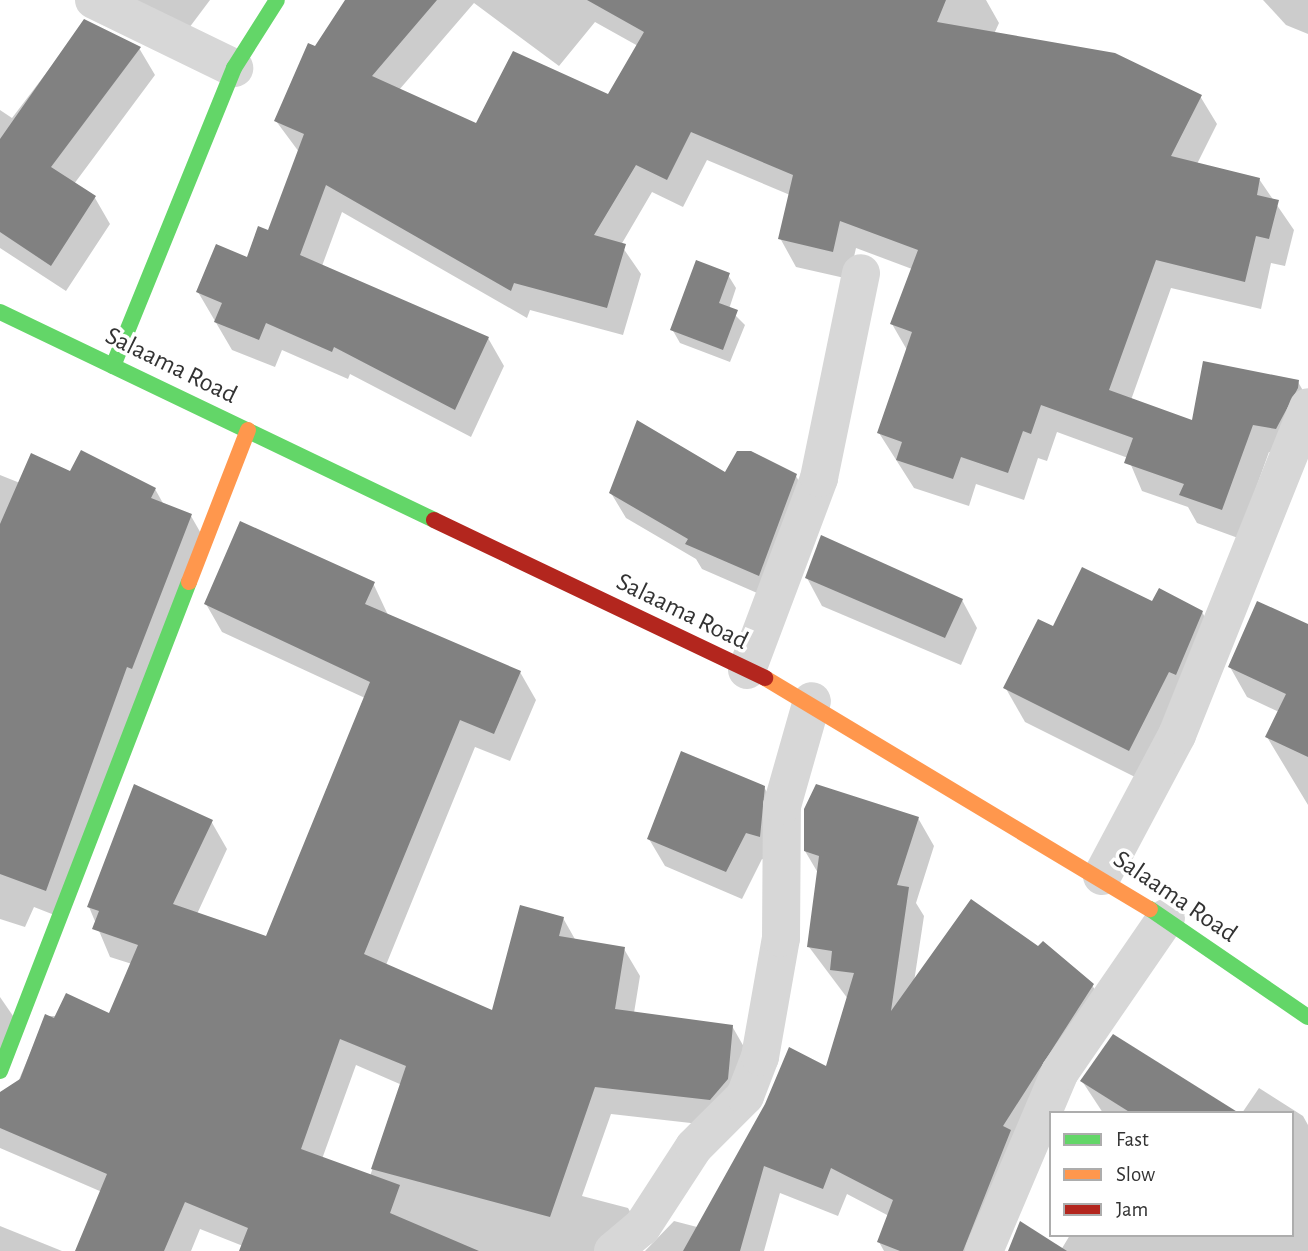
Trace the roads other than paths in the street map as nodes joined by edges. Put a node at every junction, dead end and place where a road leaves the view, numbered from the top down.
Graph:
1 (94, 0) edge
2 (278, 0) edge
3 (234, 68) junction
4 (860, 273) dead end
5 (0, 312) edge
6 (113, 366) junction
7 (1308, 407) edge
8 (248, 430) junction
9 (747, 670) junction
10 (812, 701) junction
11 (1102, 876) junction
12 (1166, 918) junction
13 (1308, 1017) edge
14 (0, 1071) edge
15 (613, 1251) edge
16 (984, 1251) edge

1 - 3 street
2 - 3 main road
3 - 6 main road
4 - 9 street
5 - 6 main road, Salaama Road
6 - 8 main road, Salaama Road
7 - 11 street
8 - 9 main road, Salaama Road
8 - 14 main road
9 - 10 main road, Salaama Road
10 - 11 main road, Salaama Road
10 - 15 street
11 - 12 main road, Salaama Road
12 - 13 main road, Salaama Road
12 - 16 street

